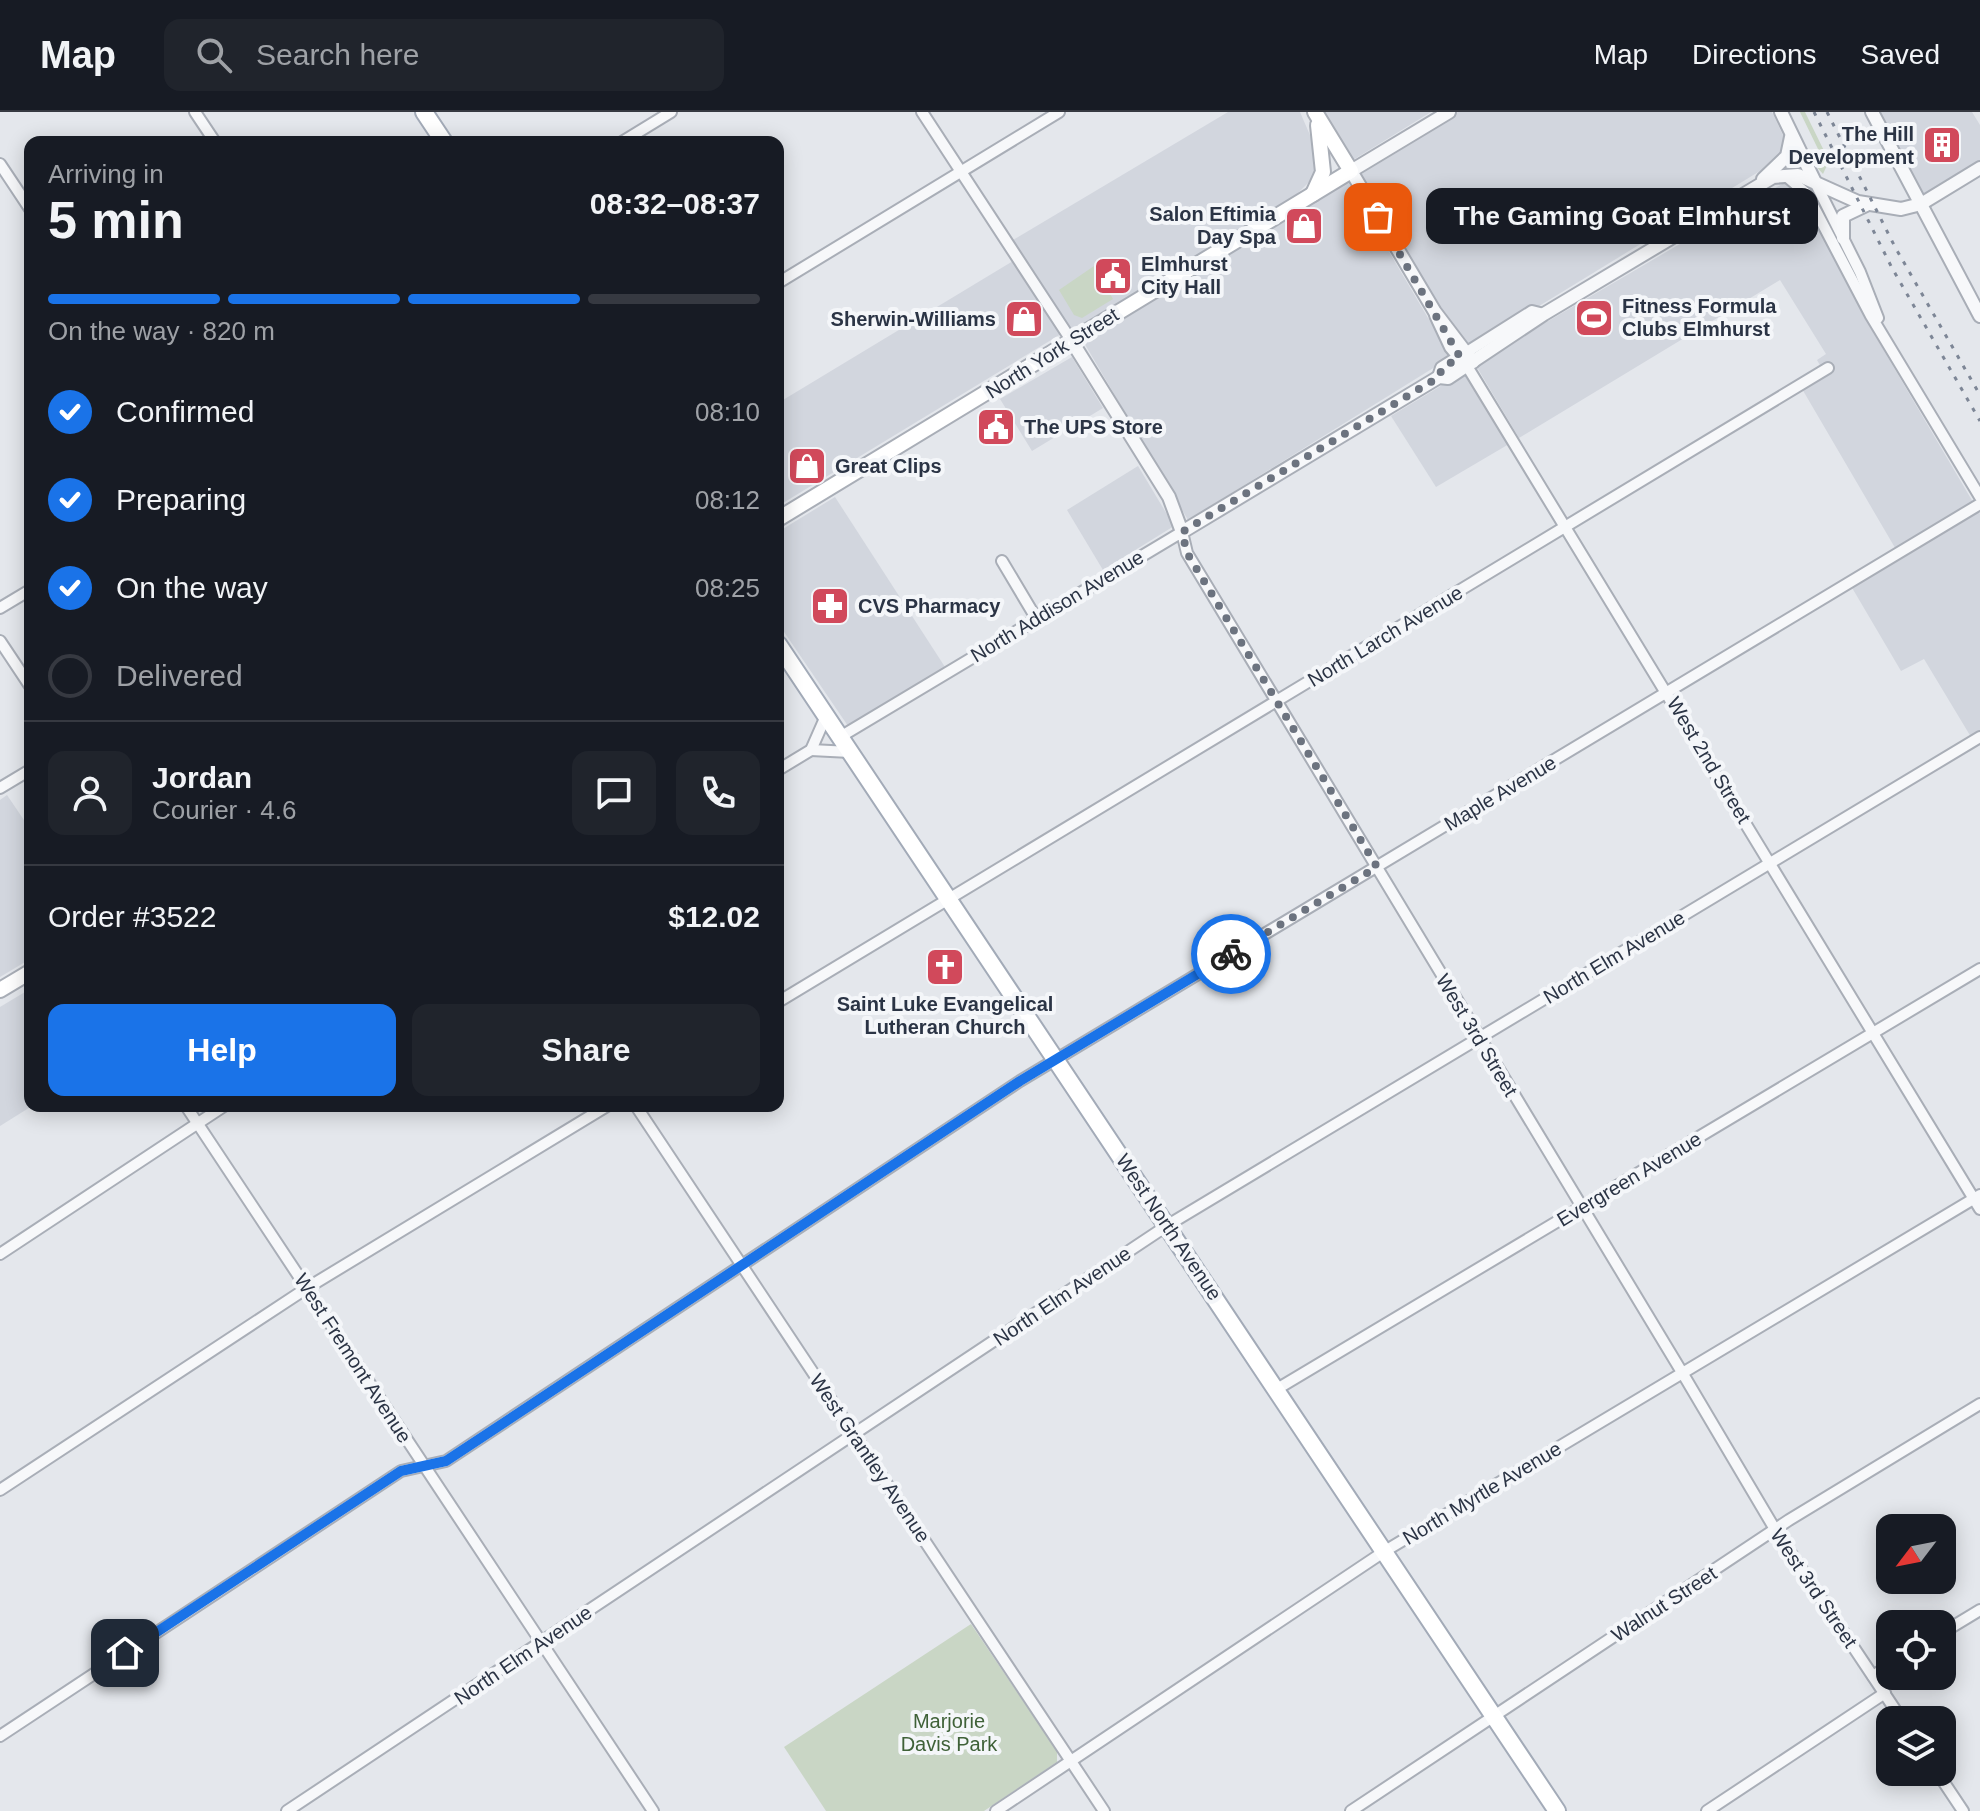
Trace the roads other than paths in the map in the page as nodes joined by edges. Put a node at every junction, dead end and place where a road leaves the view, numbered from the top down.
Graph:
1 (195, 112) edge
2 (424, 112) edge
3 (671, 112) edge
4 (922, 112) edge
5 (1059, 112) edge
6 (1315, 112) edge
7 (1449, 112) edge
8 (1781, 112) edge
9 (1872, 112) edge
10 (1791, 134) junction
11 (211, 136) edge
12 (440, 136) edge
13 (632, 136) edge
14 (0, 164) edge
15 (1980, 168) edge
16 (962, 171) junction
17 (1351, 171) junction
18 (1785, 175) junction
19 (1815, 182) junction
20 (1753, 187) junction
21 (1313, 194) junction
22 (24, 200) edge
23 (1921, 204) junction
24 (1866, 205) junction
25 (1843, 238) junction
26 (784, 279) edge
27 (1980, 316) edge
28 (1071, 340) junction
29 (1891, 350) junction
30 (1467, 359) junction
31 (1828, 368) dead end
32 (1980, 497) edge
33 (1980, 504) edge
34 (784, 515) edge
35 (1567, 526) junction
36 (1182, 532) junction
37 (1002, 561) dead end
38 (24, 594) edge
39 (0, 608) edge
40 (1036, 618) junction
41 (0, 641) edge
42 (784, 653) edge
43 (24, 677) edge
44 (1667, 692) junction
45 (1276, 701) junction
46 (826, 716) junction
47 (840, 737) junction
48 (1980, 737) edge
49 (811, 750) junction
50 (850, 752) junction
51 (784, 766) edge
52 (24, 774) edge
53 (0, 788) edge
54 (1771, 863) junction
55 (1377, 867) junction
56 (949, 899) junction
57 (1980, 969) edge
58 (24, 976) edge
59 (0, 990) edge
60 (784, 998) edge
61 (1873, 1033) junction
62 (1479, 1038) junction
63 (1057, 1059) junction
64 (190, 1112) edge
65 (214, 1112) edge
66 (597, 1112) edge
67 (640, 1112) edge
68 (197, 1123) junction
69 (1977, 1197) edge
70 (1582, 1208) junction
71 (1980, 1209) edge
72 (1168, 1225) junction
73 (0, 1254) edge
74 (742, 1265) junction
75 (307, 1288) junction
76 (1683, 1374) junction
77 (1277, 1389) junction
78 (1980, 1404) edge
79 (855, 1435) junction
80 (424, 1466) junction
81 (0, 1490) edge
82 (1776, 1531) junction
83 (1385, 1551) junction
84 (1980, 1610) edge
85 (1956, 1625) edge
86 (542, 1643) junction
87 (1876, 1674) edge
88 (1873, 1676) junction
89 (1885, 1693) junction
90 (1893, 1706) edge
91 (1494, 1716) junction
92 (0, 1736) edge
93 (1071, 1762) junction
94 (1946, 1786) edge
95 (287, 1811) edge
96 (653, 1811) edge
97 (996, 1811) edge
98 (1104, 1811) edge
99 (1351, 1811) edge
100 (1557, 1811) edge
101 (1707, 1811) edge
102 (1963, 1811) edge

1 - 11 street
2 - 12 main road
3 - 13 street
4 - 16 street
5 - 16 street
6 - 17 main road
6 - 21 main road
7 - 17 street, North York Street
8 - 10 street
9 - 23 street
10 - 19 street
10 - 20 street
14 - 22 street
15 - 23 street
16 - 26 street
16 - 28 street
17 - 21 main road, North York Street
17 - 30 street, West 2nd Street
18 - 19 street
18 - 20 street, North Addison Avenue
18 - 29 street
19 - 24 street
19 - 25 street
20 - 30 street, North Addison Avenue
21 - 28 main road, North York Street
23 - 24 street
23 - 27 street
24 - 25 street
25 - 29 street
28 - 34 main road, North York Street
28 - 36 street, West 3rd Street
29 - 32 street
30 - 35 street, West 2nd Street
30 - 36 street, North Addison Avenue
31 - 35 street, North Larch Avenue
33 - 44 street, Maple Avenue
35 - 44 street, West 2nd Street
35 - 45 street, North Larch Avenue
36 - 40 street, North Addison Avenue
36 - 45 street, West 3rd Street
37 - 40 street
38 - 39 street
40 - 47 street, North Addison Avenue
41 - 43 street
42 - 46 main road, West North Avenue
44 - 54 street, West 2nd Street
44 - 55 street, Maple Avenue
45 - 55 street, West 3rd Street
45 - 56 street, North Larch Avenue
46 - 47 main road, West North Avenue
46 - 49 street
47 - 50 main road, West North Avenue
48 - 54 street, North Elm Avenue
49 - 50 street
49 - 51 street
50 - 56 main road, West North Avenue
52 - 53 street
54 - 61 street, West 2nd Street
54 - 62 street, North Elm Avenue
55 - 62 street, West 3rd Street
55 - 63 street, Maple Avenue
56 - 60 street, North Larch Avenue
56 - 63 main road, West North Avenue
57 - 61 street, Evergreen Avenue
58 - 59 main road
61 - 69 street, West 2nd Street
61 - 70 street, Evergreen Avenue
62 - 70 street, West 3rd Street
62 - 72 street, North Elm Avenue
63 - 72 main road, West North Avenue
63 - 74 street, Maple Avenue
64 - 68 street, West Fremont Avenue
65 - 68 street
66 - 75 street
67 - 74 street, West Grantley Avenue
68 - 73 street
68 - 75 street, West Fremont Avenue
69 - 71 street, West 2nd Street
69 - 76 street, North Myrtle Avenue
70 - 76 street, West 3rd Street
70 - 77 street, Evergreen Avenue
72 - 77 main road, West North Avenue
72 - 79 street, North Elm Avenue
74 - 79 street, West Grantley Avenue
74 - 80 street, Maple Avenue
75 - 80 street, West Fremont Avenue
75 - 81 street
76 - 82 street, West 3rd Street
76 - 83 street, North Myrtle Avenue
77 - 83 main road, West North Avenue
78 - 82 street, Walnut Street
79 - 86 street, North Elm Avenue
79 - 93 street, West Grantley Avenue
80 - 86 street, West Fremont Avenue
80 - 92 street, Maple Avenue
82 - 88 street, West 3rd Street
82 - 91 street, Walnut Street
83 - 91 main road, West North Avenue
83 - 93 street, North Myrtle Avenue
84 - 85 street
86 - 95 street, North Elm Avenue
86 - 96 street, West Fremont Avenue
87 - 88 street
88 - 89 street, West 3rd Street
89 - 90 street, West 3rd Street
89 - 101 street
91 - 99 street, Walnut Street
91 - 100 main road, West North Avenue
93 - 97 street, North Myrtle Avenue
93 - 98 street, West Grantley Avenue
94 - 102 street

